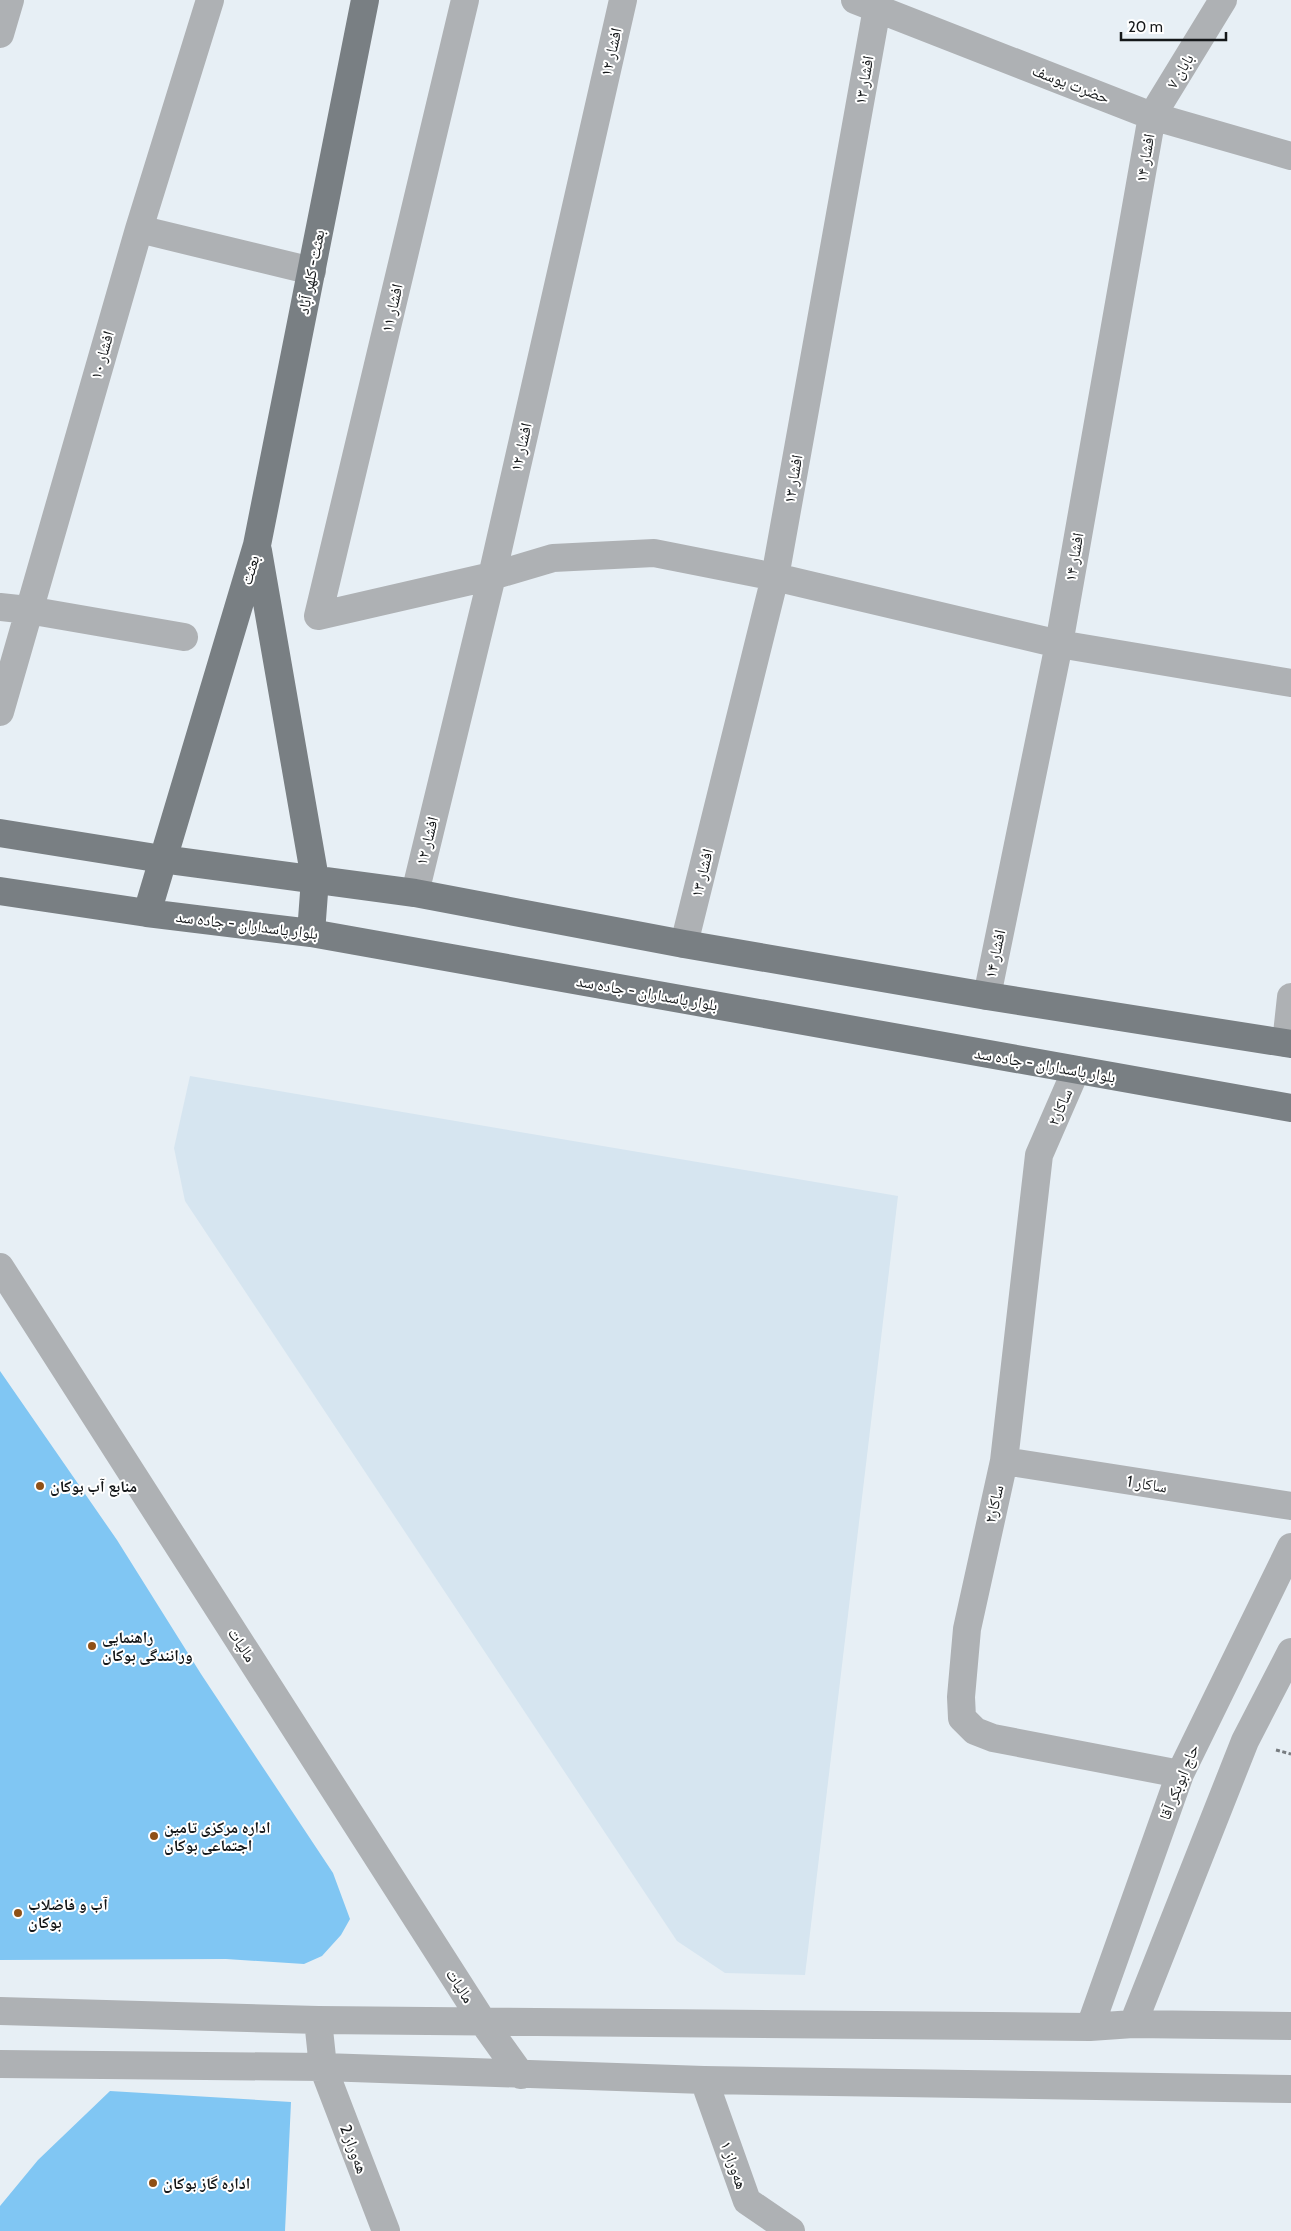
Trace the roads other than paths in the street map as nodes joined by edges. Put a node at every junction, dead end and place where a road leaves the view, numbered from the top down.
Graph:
1 (10, 0) edge
2 (210, 0) edge
3 (365, 0) edge
4 (465, 0) edge
5 (623, 0) edge
6 (1223, 0) edge
7 (866, 4) edge
8 (0, 34) edge
9 (1152, 116) junction
10 (1291, 156) edge
11 (139, 229) junction
12 (312, 271) junction
13 (257, 545) junction
14 (492, 576) junction
15 (775, 577) junction
16 (0, 607) edge
17 (28, 610) junction
18 (184, 637) dead end
19 (1059, 644) junction
20 (1291, 683) edge
21 (0, 712) edge
22 (0, 833) edge
23 (162, 859) junction
24 (315, 879) junction
25 (0, 891) edge
26 (415, 893) junction
27 (147, 913) junction
28 (311, 932) junction
29 (684, 944) junction
30 (987, 996) junction
31 (1291, 997) edge
32 (1288, 1043) edge
33 (1076, 1070) junction
34 (1291, 1108) edge
35 (0, 1268) edge
36 (1004, 1461) junction
37 (1291, 1506) edge
38 (1291, 1547) edge
39 (1291, 1652) edge
40 (1180, 1774) junction
41 (0, 2011) edge
42 (318, 2020) junction
43 (483, 2022) junction
44 (1133, 2024) junction
45 (1291, 2026) edge
46 (1090, 2027) junction
47 (0, 2064) edge
48 (323, 2067) junction
49 (521, 2075) junction
50 (704, 2080) junction
51 (1291, 2089) edge
52 (386, 2231) edge
53 (791, 2231) edge

1 - 8 street
2 - 11 street, افشار ۱۰
3 - 12 main road, بعثت- کلهر آباد
4 - 14 street, افشار ۱۱
5 - 14 street, افشار ۱۲
6 - 9 street, بابان ۷
7 - 9 street, حضرت یوسف
7 - 15 street, افشار ۱۳
9 - 10 street, حضرت یوسف
9 - 19 street, افشار ۱۴
11 - 12 street
11 - 17 street, افشار ۱۰
12 - 13 main road, بعثت- کلهر آباد
13 - 23 main road, بعثت
13 - 24 main road, بعثت
14 - 15 street
14 - 26 street, افشار ۱۲
15 - 19 street
15 - 29 street, افشار ۱۳
16 - 17 street
17 - 18 street
17 - 21 street, افشار ۱۰
19 - 20 street
19 - 30 street, افشار ۱۴
22 - 23 main road
23 - 24 main road
23 - 27 main road, بعثت
24 - 26 main road
24 - 28 main road, بعثت
25 - 27 main road, بلوار پاسداران - جاده سد
26 - 29 main road
27 - 28 main road, بلوار پاسداران - جاده سد
28 - 33 main road, بلوار پاسداران - جاده سد
29 - 30 main road
30 - 32 main road
31 - 32 street
33 - 34 main road, بلوار پاسداران - جاده سد
33 - 36 street, ساکار۲
35 - 43 street, مالیات
36 - 37 street, ساکار 1
36 - 40 street, ساکار۲
38 - 40 street, حاج ابوبکر آقا
39 - 44 street
40 - 46 street, حاج ابوبکر آقا
41 - 42 street
42 - 43 street
42 - 48 street, هەوراز 2
43 - 46 street
43 - 49 street, مالیات
44 - 45 street
44 - 46 street
47 - 48 street
48 - 49 street
48 - 52 street, هەوراز 2
49 - 50 street
50 - 51 street
50 - 53 street, هەوراز ۱

